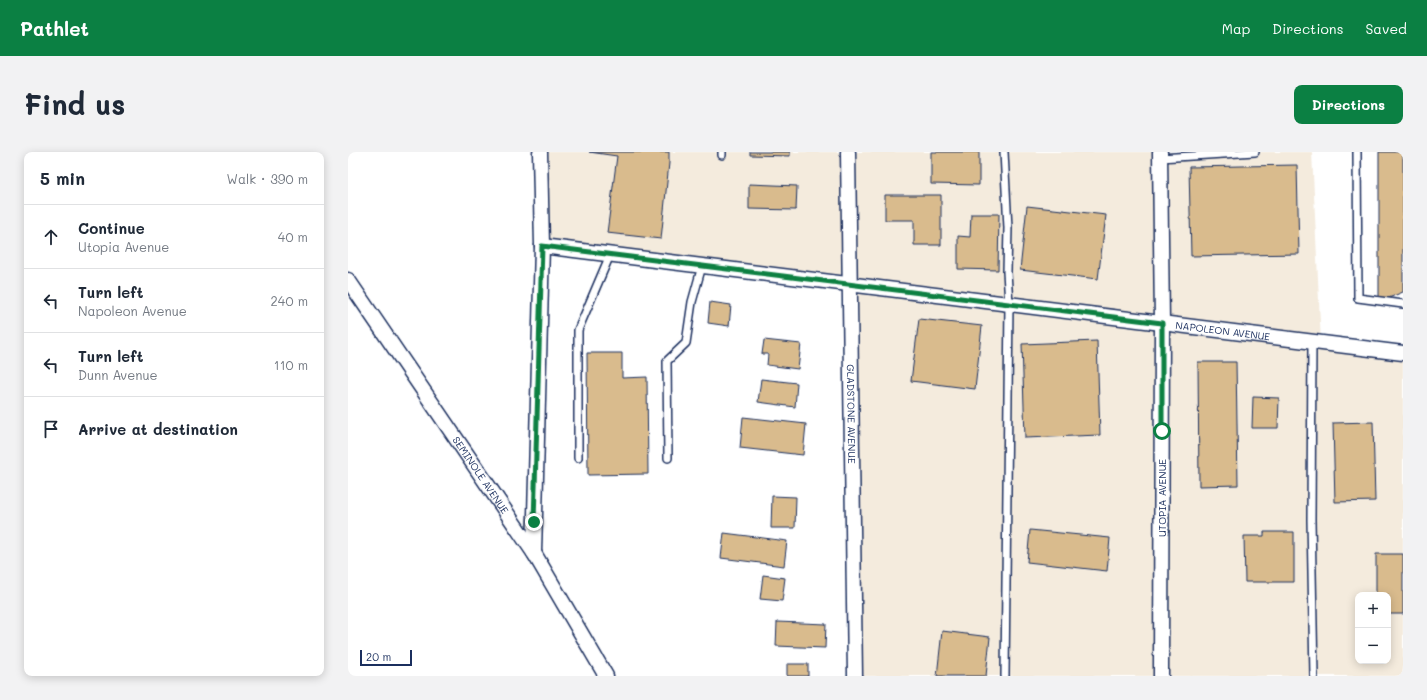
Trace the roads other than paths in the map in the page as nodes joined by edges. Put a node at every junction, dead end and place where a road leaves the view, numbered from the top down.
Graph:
1 (540, 152) edge
2 (848, 152) edge
3 (1004, 152) edge
4 (1255, 152) edge
5 (1357, 152) edge
6 (1160, 155) edge
7 (542, 246) junction
8 (610, 255) junction
9 (702, 266) junction
10 (348, 280) edge
11 (850, 284) junction
12 (1009, 304) junction
13 (1403, 304) edge
14 (1162, 323) junction
15 (1312, 342) junction
16 (1403, 353) edge
17 (578, 458) dead end
18 (668, 458) dead end
19 (534, 553) junction
20 (606, 676) edge
21 (856, 676) edge
22 (1004, 676) edge
23 (1162, 676) edge
24 (1314, 676) edge

1 - 7 street
2 - 11 street, GLADSTONE AVENUE
3 - 12 lane
4 - 6 lane
5 - 13 lane
6 - 14 street, UTOPIA AVENUE
7 - 8 street, NAPOLEON AVENUE
7 - 19 street
8 - 9 street, NAPOLEON AVENUE
8 - 17 lane
9 - 11 street, NAPOLEON AVENUE
9 - 18 lane
10 - 19 street, SEMINOLE AVENUE
11 - 12 street, NAPOLEON AVENUE
11 - 21 street, GLADSTONE AVENUE
12 - 14 street, NAPOLEON AVENUE
12 - 22 lane
14 - 15 street, NAPOLEON AVENUE
14 - 23 street, UTOPIA AVENUE
15 - 16 street, NAPOLEON AVENUE
15 - 24 lane
19 - 20 street, SEMINOLE AVENUE

